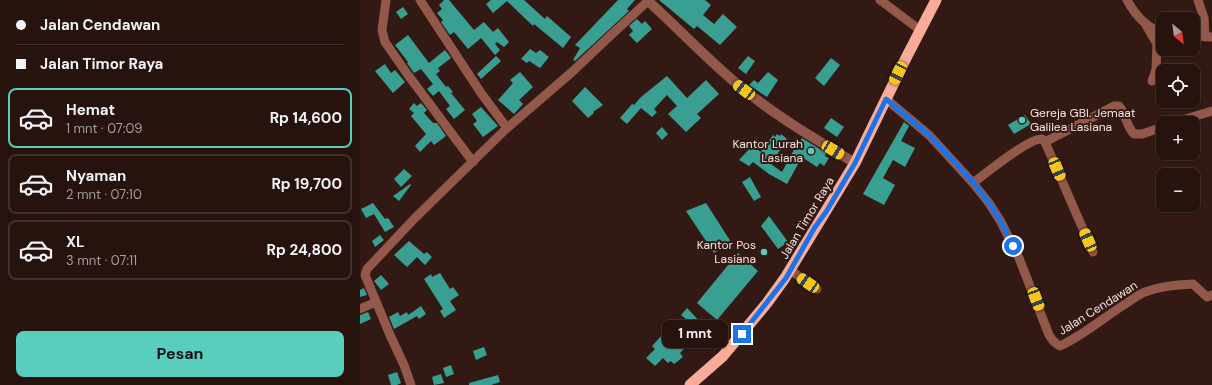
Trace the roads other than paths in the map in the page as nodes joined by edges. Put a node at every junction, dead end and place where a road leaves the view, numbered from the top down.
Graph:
1 (386, 0) edge
2 (420, 0) edge
3 (880, 0) edge
4 (936, 0) edge
5 (1126, 0) edge
6 (1198, 0) edge
7 (647, 1) edge
8 (1146, 25) junction
9 (920, 30) junction
10 (1156, 31) edge
11 (1209, 37) edge
12 (1152, 81) dead end
13 (886, 99) junction
14 (1212, 110) edge
15 (1194, 116) edge
16 (507, 128) junction
17 (1156, 129) edge
18 (1045, 142) junction
19 (473, 162) junction
20 (855, 163) junction
21 (973, 182) junction
22 (1093, 252) dead end
23 (790, 270) junction
24 (363, 276) edge
25 (817, 289) dead end
26 (1212, 295) edge
27 (376, 302) junction
28 (360, 309) edge
29 (411, 385) edge
30 (690, 385) edge

1 - 19 street
2 - 16 street
3 - 9 street
4 - 9 highway, Jalan Timor Raya
5 - 8 street
6 - 11 street
7 - 16 street
7 - 20 street
8 - 10 street
8 - 12 street
9 - 13 highway, Jalan Timor Raya
13 - 20 highway, Jalan Timor Raya
13 - 21 street, Jalan Cendawan
14 - 15 street
16 - 19 street
17 - 18 street
18 - 21 street
18 - 22 street
19 - 24 street
20 - 23 highway, Jalan Timor Raya
21 - 26 street, Jalan Cendawan
23 - 25 street
23 - 30 highway, Jalan Timor Raya
24 - 27 street
27 - 28 street
27 - 29 street

